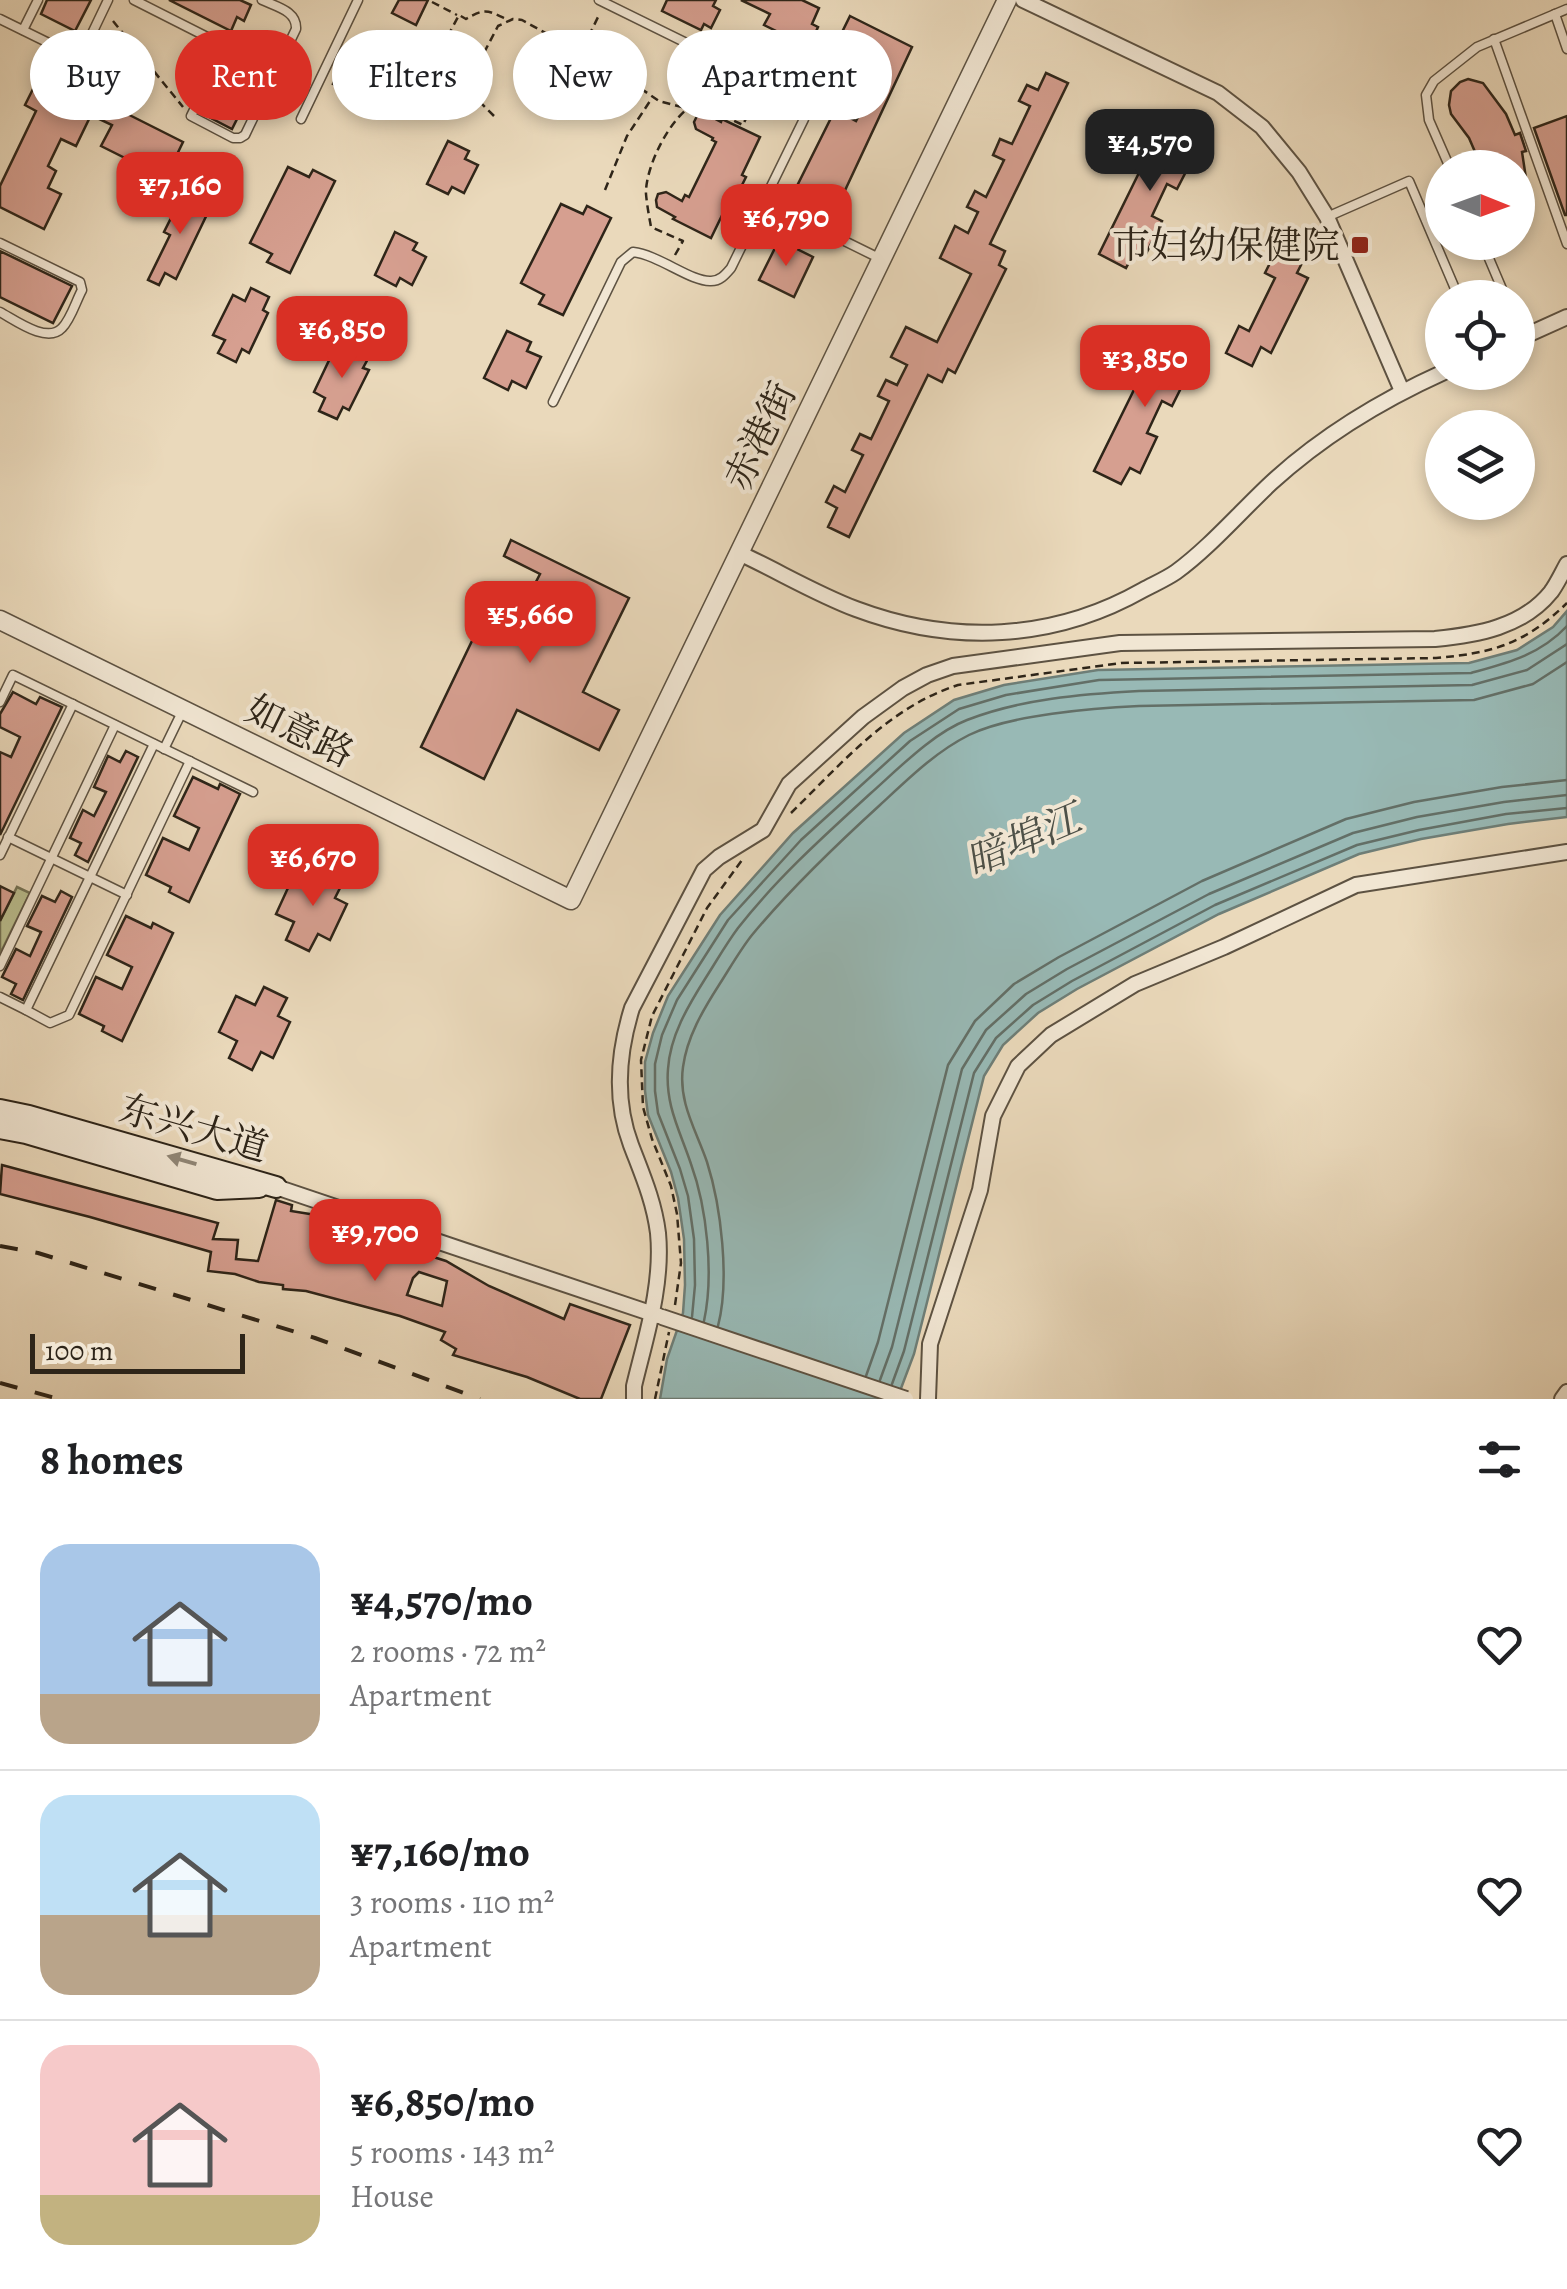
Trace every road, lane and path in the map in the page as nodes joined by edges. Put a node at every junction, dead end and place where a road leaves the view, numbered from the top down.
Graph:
1 (38, 0) edge
2 (108, 0) edge
3 (134, 0) edge
4 (262, 0) edge
5 (358, 0) edge
6 (1007, 0) edge
7 (1023, 0) edge
8 (432, 2) edge
9 (602, 2) edge
10 (1567, 9) edge
11 (104, 10) junction
12 (1554, 14) junction
13 (459, 15) junction
14 (0, 19) edge
15 (508, 20) junction
16 (23, 30) junction
17 (194, 30) edge
18 (296, 30) edge
19 (451, 30) edge
20 (540, 30) edge
21 (590, 30) edge
22 (667, 34) edge
23 (1494, 39) junction
24 (1567, 49) edge
25 (647, 93) edge
26 (312, 94) edge
27 (653, 96) junction
28 (175, 97) edge
29 (667, 104) edge
30 (494, 116) dead end
31 (199, 120) edge
32 (251, 120) edge
33 (676, 120) edge
34 (804, 120) edge
35 (1442, 150) edge
36 (605, 190) dead end
37 (747, 193) dead end
38 (764, 201) junction
39 (1327, 217) junction
40 (0, 243) edge
41 (1567, 244) edge
42 (882, 259) junction
43 (670, 265) junction
44 (1451, 280) edge
45 (0, 312) edge
46 (1567, 317) edge
47 (1535, 331) edge
48 (1425, 381) edge
49 (1402, 391) junction
50 (553, 402) dead end
51 (739, 553) junction
52 (1567, 564) edge
53 (1567, 603) edge
54 (0, 620) edge
55 (0, 702) edge
56 (74, 704) junction
57 (183, 710) junction
58 (115, 724) junction
59 (154, 744) junction
60 (164, 749) junction
61 (190, 761) junction
62 (253, 792) dead end
63 (783, 820) dead end
64 (8, 837) junction
65 (1567, 852) edge
66 (0, 854) edge
67 (744, 857) dead end
68 (51, 858) junction
69 (90, 877) junction
70 (126, 894) junction
71 (571, 900) joint
72 (0, 966) edge
73 (0, 997) edge
74 (26, 1010) junction
75 (0, 1110) edge
76 (0, 1128) edge
77 (276, 1187) junction
78 (675, 1303) dead end
79 (661, 1317) junction
80 (1567, 1392) edge
81 (634, 1399) edge
82 (655, 1399) edge
83 (906, 1399) edge
84 (928, 1399) edge
85 (1562, 1399) edge

1 - 16 lane
2 - 11 lane
3 - 17 lane
4 - 18 lane
5 - 26 lane
6 - 42 street, 赤港街
7 - 39 street
8 - 13 path
9 - 21 path
9 - 22 lane
10 - 12 lane
11 - 16 lane
11 - 28 path
12 - 23 lane
12 - 24 lane
13 - 15 path
13 - 19 path
14 - 16 lane
15 - 20 path
15 - 30 path
23 - 35 lane
23 - 41 lane
25 - 27 path
27 - 29 path
27 - 36 path
31 - 32 lane
33 - 43 path
34 - 38 lane
37 - 38 lane
38 - 42 lane
38 - 43 lane
39 - 44 lane
39 - 49 street
40 - 45 lane
42 - 51 street, 赤港街
43 - 50 lane
46 - 47 street
48 - 49 street
49 - 51 street
51 - 71 street, 赤港街
52 - 79 street
53 - 63 path
54 - 57 street, 如意路
55 - 56 lane
56 - 58 lane
56 - 64 lane
57 - 60 lane
57 - 71 street, 如意路
58 - 59 lane
58 - 68 lane
59 - 60 lane
59 - 69 lane
60 - 61 lane
61 - 62 lane
61 - 70 lane
64 - 66 lane
64 - 68 lane
65 - 84 street
67 - 78 path
68 - 69 lane
68 - 72 lane
69 - 70 lane
69 - 74 lane
70 - 74 lane
73 - 74 lane
77 -> 75 main road, 东兴大道
76 - 77 main road, 东兴大道
77 - 79 street
79 - 81 street
79 - 82 path
79 - 83 street, bridge
80 - 85 street

